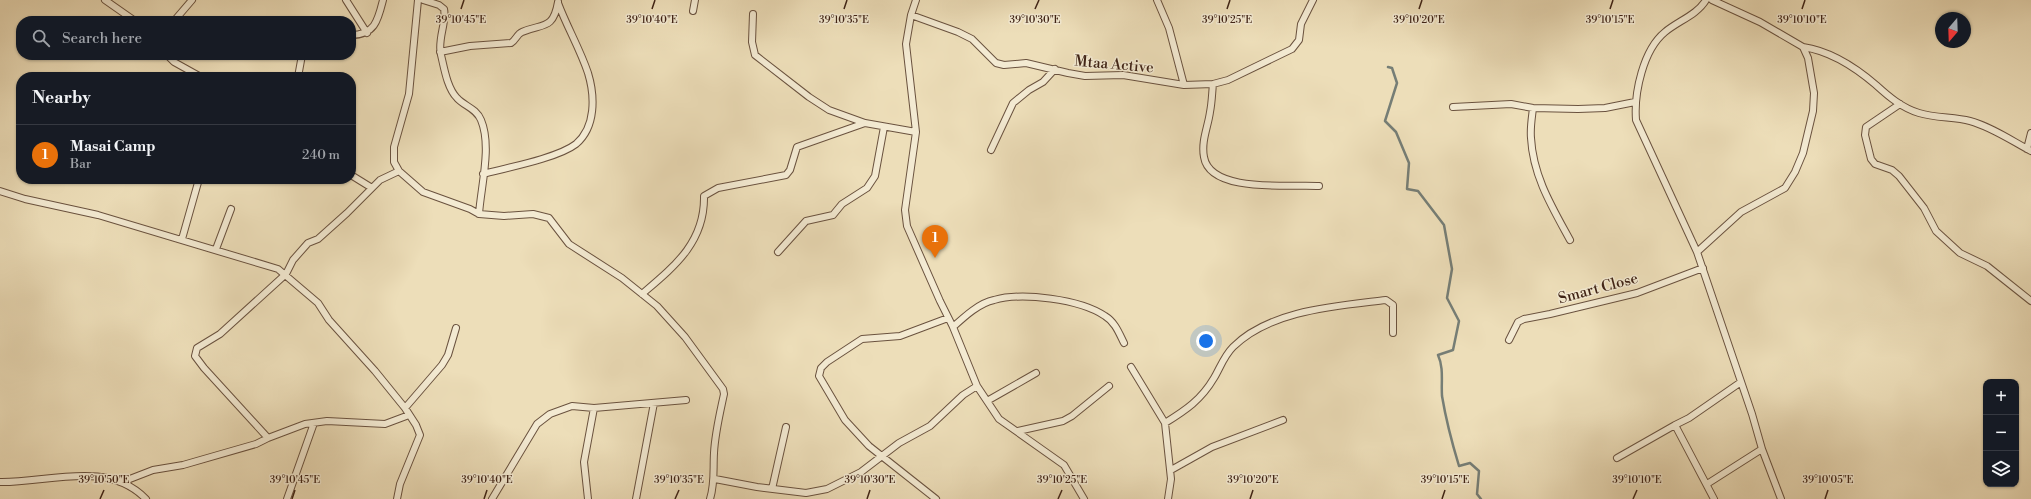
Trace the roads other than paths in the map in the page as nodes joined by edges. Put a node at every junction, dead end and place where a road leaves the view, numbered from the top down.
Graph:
1 (106, 0) edge
2 (192, 0) edge
3 (346, 0) edge
4 (383, 0) edge
5 (418, 0) edge
6 (423, 0) edge
7 (695, 0) edge
8 (916, 0) edge
9 (1157, 0) edge
10 (1313, 0) edge
11 (1706, 0) edge
12 (1712, 0) edge
13 (558, 2) edge
14 (694, 11) dead end
15 (753, 14) dead end
16 (911, 15) junction
17 (128, 16) edge
18 (178, 16) edge
19 (356, 16) edge
20 (356, 16) edge
21 (366, 33) junction
22 (356, 34) edge
23 (1803, 47) junction
24 (440, 52) junction
25 (172, 60) edge
26 (301, 60) edge
27 (1055, 69) junction
28 (192, 72) edge
29 (299, 72) edge
30 (1213, 84) junction
31 (1184, 85) junction
32 (1635, 102) junction
33 (1900, 104) junction
34 (1453, 107) dead end
35 (1533, 108) junction
36 (865, 123) junction
37 (884, 127) junction
38 (916, 132) junction
39 (2031, 134) edge
40 (991, 150) dead end
41 (2029, 150) edge
42 (399, 171) junction
43 (483, 174) junction
44 (356, 178) edge
45 (198, 184) edge
46 (1319, 186) dead end
47 (372, 188) junction
48 (0, 191) edge
49 (231, 209) dead end
50 (479, 214) junction
51 (182, 239) junction
52 (1570, 240) dead end
53 (216, 249) junction
54 (778, 252) dead end
55 (1697, 252) junction
56 (1702, 268) junction
57 (286, 274) junction
58 (642, 294) junction
59 (2031, 301) edge
60 (948, 318) junction
61 (953, 327) junction
62 (456, 328) dead end
63 (1393, 333) dead end
64 (1509, 340) dead end
65 (1124, 343) dead end
66 (1131, 367) dead end
67 (1036, 373) dead end
68 (1741, 382) junction
69 (977, 386) junction
70 (1109, 386) dead end
71 (686, 400) dead end
72 (987, 401) junction
73 (654, 403) junction
74 (405, 408) junction
75 (594, 408) junction
76 (409, 416) junction
77 (1283, 420) dead end
78 (314, 423) junction
79 (1165, 423) junction
80 (1675, 425) junction
81 (786, 427) dead end
82 (1018, 431) junction
83 (268, 438) junction
84 (1762, 448) junction
85 (883, 456) junction
86 (1617, 458) dead end
87 (1171, 470) junction
88 (715, 479) junction
89 (0, 482) edge
90 (122, 482) junction
91 (1707, 484) junction
92 (772, 489) junction
93 (806, 496) edge
94 (146, 499) edge
95 (287, 499) edge
96 (396, 499) edge
97 (492, 499) edge
98 (588, 499) edge
99 (636, 499) edge
100 (710, 499) edge
101 (936, 499) edge
102 (1084, 499) edge
103 (1168, 499) edge
104 (1714, 499) edge
105 (1781, 499) edge

1 - 17 street
2 - 18 street
3 - 20 street
4 - 21 street
5 - 42 street
6 - 24 street
7 - 14 street
8 - 16 street
9 - 31 street
10 - 30 street, Mtaa Active
11 - 32 street
12 - 23 street
13 - 24 street
13 - 43 street
15 - 36 street
16 - 27 street, Mtaa Active
16 - 38 street
19 - 21 street
21 - 22 street
23 - 33 street
23 - 55 street
24 - 43 street
25 - 28 street
26 - 29 street
27 - 31 street, Mtaa Active
27 - 40 street
30 - 31 street, Mtaa Active
30 - 46 street
32 - 35 street
32 - 55 street
33 - 41 street
33 - 59 street
34 - 35 street
35 - 52 street
36 - 37 street
36 - 58 street
37 - 38 street
37 - 54 street
38 - 60 street
39 - 41 street
42 - 47 street
42 - 50 street
43 - 50 street
44 - 47 street
45 - 51 street
47 - 57 street
48 - 51 street
49 - 53 street
50 - 58 street
51 - 53 street
53 - 57 street
55 - 56 street
56 - 64 street, Smart Close
56 - 68 street
57 - 74 street
57 - 83 street
58 - 88 street
60 - 61 street
60 - 85 street
61 - 65 street
61 - 69 street
62 - 74 street
63 - 79 street
66 - 79 street
67 - 72 street
68 - 80 street
68 - 84 street
69 - 72 street
69 - 85 street
70 - 82 street
71 - 73 street
72 - 82 street
73 - 75 street
73 - 99 street
74 - 76 street
75 - 97 street
75 - 98 street
76 - 78 street
76 - 96 street
77 - 87 street
78 - 83 street
78 - 95 street
79 - 87 street
80 - 86 street
80 - 91 street
81 - 92 street
82 - 102 street
83 - 90 street
84 - 91 street
84 - 105 street
85 - 93 street
85 - 101 street
87 - 103 street
88 - 92 street
88 - 100 street
89 - 90 street
90 - 94 street
91 - 104 street
92 - 93 street

